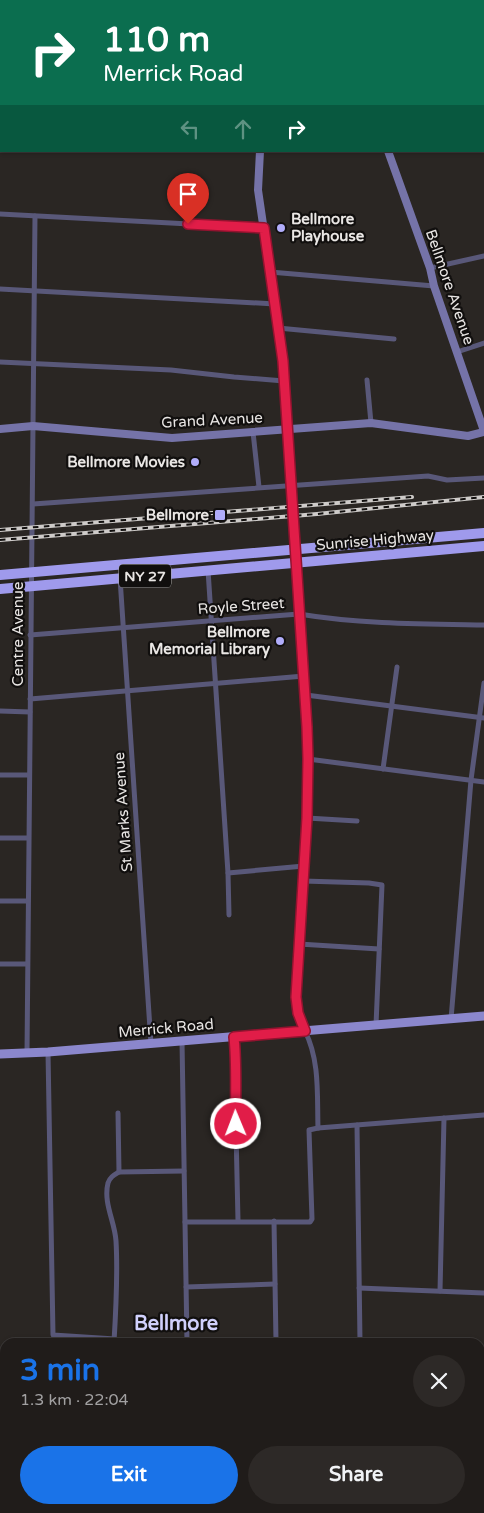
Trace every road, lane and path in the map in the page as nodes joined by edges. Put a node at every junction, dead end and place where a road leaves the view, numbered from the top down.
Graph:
1 (260, 152) edge
2 (388, 152) edge
3 (0, 214) edge
4 (35, 216) junction
5 (264, 228) junction
6 (484, 256) edge
7 (430, 268) junction
8 (270, 272) junction
9 (434, 286) junction
10 (0, 290) edge
11 (34, 291) junction
12 (275, 304) junction
13 (278, 328) junction
14 (394, 339) dead end
15 (484, 343) edge
16 (457, 352) junction
17 (0, 362) edge
18 (34, 364) junction
19 (367, 380) dead end
20 (284, 381) junction
21 (370, 423) junction
22 (33, 426) junction
23 (0, 429) edge
24 (288, 429) junction
25 (484, 431) edge
26 (253, 432) junction
27 (484, 478) edge
28 (291, 485) junction
29 (259, 487) junction
30 (33, 504) junction
31 (484, 533) edge
32 (484, 546) edge
33 (295, 549) junction
34 (296, 562) junction
35 (208, 570) junction
36 (31, 573) junction
37 (0, 575) edge
38 (120, 578) junction
39 (30, 586) junction
40 (0, 589) edge
41 (299, 614) junction
42 (211, 620) junction
43 (484, 626) edge
44 (123, 628) junction
45 (30, 636) junction
46 (397, 667) dead end
47 (304, 676) junction
48 (484, 683) edge
49 (216, 684) junction
50 (127, 690) junction
51 (306, 695) junction
52 (30, 699) junction
53 (391, 706) junction
54 (0, 711) edge
55 (30, 712) junction
56 (482, 718) edge
57 (308, 759) junction
58 (383, 769) junction
59 (0, 775) edge
60 (29, 775) junction
61 (470, 780) junction
62 (484, 782) edge
63 (307, 818) junction
64 (357, 821) dead end
65 (0, 838) edge
66 (28, 838) junction
67 (304, 866) junction
68 (228, 872) junction
69 (303, 881) junction
70 (0, 901) edge
71 (28, 901) junction
72 (229, 915) dead end
73 (299, 944) junction
74 (379, 949) junction
75 (0, 964) edge
76 (27, 964) junction
77 (484, 1016) edge
78 (451, 1019) junction
79 (376, 1025) junction
80 (305, 1031) junction
81 (234, 1037) junction
82 (182, 1041) junction
83 (151, 1044) junction
84 (48, 1052) junction
85 (26, 1053) junction
86 (0, 1054) edge
87 (118, 1113) dead end
88 (484, 1115) edge
89 (444, 1118) junction
90 (357, 1125) junction
91 (318, 1128) junction
92 (184, 1171) junction
93 (119, 1172) junction
94 (238, 1221) junction
95 (274, 1221) junction
96 (185, 1222) junction
97 (275, 1284) junction
98 (186, 1287) junction
99 (359, 1288) junction
100 (440, 1291) junction
101 (484, 1292) edge
102 (65, 1338) edge
103 (114, 1338) edge
104 (187, 1338) edge
105 (276, 1338) edge
106 (360, 1338) edge

1 - 5 street
2 - 7 street, Bellmore Avenue
3 - 4 street
4 - 5 street
4 - 11 street, Centre Avenue
5 - 8 street
6 - 7 street
7 - 9 street, Bellmore Avenue
8 - 9 street
8 - 12 street
9 - 16 street, Bellmore Avenue
10 - 11 street
11 - 12 street
11 - 18 street, Centre Avenue
12 - 13 street
13 - 14 street
13 - 20 street
15 - 16 street
16 - 25 street, Bellmore Avenue
17 - 18 street
18 - 20 street
18 - 22 street, Centre Avenue
19 - 21 street
20 - 24 street
21 - 24 street, Grand Avenue
21 - 25 street, Grand Avenue
22 - 23 street, Grand Avenue
22 - 26 street, Grand Avenue
22 - 30 street, Centre Avenue
24 - 26 street, Grand Avenue
24 - 28 street
26 - 29 street
27 - 28 street
28 - 29 street
28 - 33 street
29 - 30 street
30 - 36 street, Centre Avenue
31 - 33 highway, Sunrise Highway / NY 27
32 - 34 highway, Sunrise Highway / NY 27
33 - 34 street
33 - 36 highway, Sunrise Highway / NY 27
34 - 35 highway, Sunrise Highway / NY 27
34 - 41 street
35 - 38 highway, Sunrise Highway / NY 27
35 - 42 street
36 - 37 highway, Sunrise Highway / NY 27
36 - 39 street, Centre Avenue
38 - 39 highway, Sunrise Highway / NY 27
38 - 44 street, St Marks Avenue
39 - 40 highway, Sunrise Highway / NY 27
39 - 45 street, Centre Avenue
41 - 42 street, Royle Street
41 - 43 street, Royle Street
41 - 47 street
42 - 44 street, Royle Street
42 - 49 street
44 - 45 street, Royle Street
44 - 50 street, St Marks Avenue
45 - 52 street, Centre Avenue
46 - 53 street
47 - 49 street
47 - 51 street
48 - 56 street
49 - 50 street
49 - 68 street
50 - 52 street
50 - 83 street, St Marks Avenue
51 - 53 street
51 - 57 street
52 - 55 street, Centre Avenue
53 - 56 street
53 - 58 street
54 - 55 street
55 - 60 street, Centre Avenue
56 - 61 street
57 - 58 street
57 - 63 street
58 - 61 street
59 - 60 street
60 - 66 street, Centre Avenue
61 - 62 street
61 - 78 street
63 - 64 street
63 - 67 street
65 - 66 street
66 - 71 street, Centre Avenue
67 - 68 street
67 - 69 street
68 - 72 street
69 - 73 street
69 - 74 street
70 - 71 street
71 - 76 street, Centre Avenue
73 - 74 street
73 - 80 street
74 - 79 street
75 - 76 street
76 - 85 street, Centre Avenue
77 - 78 main road, Merrick Road
78 - 79 main road, Merrick Road
79 - 80 main road, Merrick Road
80 - 81 main road, Merrick Road
80 - 91 street
81 - 82 main road, Merrick Road
81 - 94 street
82 - 83 main road, Merrick Road
82 - 92 street
83 - 84 main road, Merrick Road
84 - 85 main road, Merrick Road
84 - 102 street
85 - 86 main road, Merrick Road
87 - 93 street
88 - 89 street
89 - 90 street
89 - 100 street
90 - 91 street
90 - 99 street
91 - 95 street
92 - 93 street
92 - 96 street
93 - 103 street
94 - 95 street
94 - 96 street
95 - 97 street
96 - 98 street
97 - 98 street
97 - 105 street
98 - 104 street
99 - 100 street
99 - 106 street
100 - 101 street

